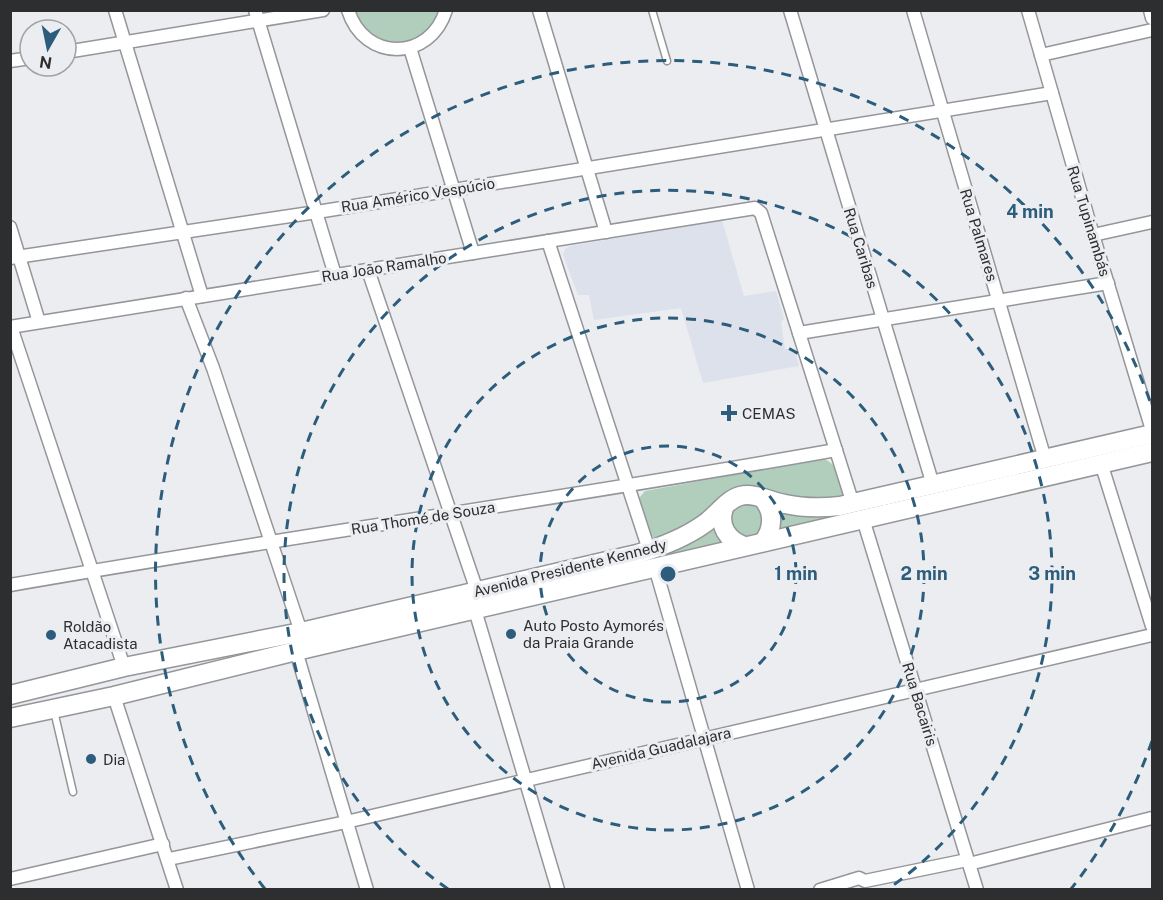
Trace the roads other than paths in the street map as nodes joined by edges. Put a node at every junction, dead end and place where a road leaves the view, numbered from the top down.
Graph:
1 (115, 10) edge
2 (323, 10) edge
3 (348, 10) edge
4 (446, 10) edge
5 (539, 10) edge
6 (651, 10) edge
7 (790, 10) edge
8 (913, 10) edge
9 (1029, 10) edge
10 (1150, 10) edge
11 (257, 16) edge
12 (1152, 18) edge
13 (1152, 30) edge
14 (125, 42) junction
15 (410, 48) junction
16 (78, 50) edge
17 (1041, 55) junction
18 (667, 61) dead end
19 (1052, 93) junction
20 (942, 110) junction
21 (826, 129) junction
22 (586, 168) junction
23 (454, 189) junction
24 (758, 209) joint
25 (316, 212) junction
26 (1152, 222) edge
27 (10, 227) edge
28 (183, 232) junction
29 (606, 232) junction
30 (1093, 235) junction
31 (548, 241) junction
32 (473, 253) junction
33 (15, 257) edge
34 (369, 270) junction
35 (335, 275) junction
36 (1108, 283) junction
37 (202, 296) junction
38 (186, 298) junction
39 (999, 301) junction
40 (883, 319) junction
41 (39, 322) junction
42 (11, 327) edge
43 (799, 333) junction
44 (1152, 432) edge
45 (836, 450) junction
46 (1152, 452) edge
47 (1045, 459) junction
48 (1101, 464) junction
49 (933, 485) junction
50 (629, 486) junction
51 (762, 498) junction
52 (724, 507) junction
53 (858, 511) junction
54 (451, 514) junction
55 (269, 541) junction
56 (763, 542) junction
57 (744, 546) junction
58 (652, 559) junction
59 (92, 570) junction
60 (10, 585) edge
61 (477, 591) junction
62 (475, 610) junction
63 (1152, 626) edge
64 (301, 632) junction
65 (1152, 634) edge
66 (296, 651) junction
67 (176, 657) junction
68 (124, 668) junction
69 (916, 691) junction
70 (10, 695) edge
71 (114, 696) junction
72 (53, 709) junction
73 (10, 718) edge
74 (705, 738) junction
75 (525, 779) junction
76 (73, 792) dead end
77 (1152, 818) edge
78 (346, 822) junction
79 (163, 844) junction
80 (169, 859) junction
81 (968, 862) junction
82 (10, 879) edge
83 (177, 890) edge
84 (367, 890) edge
85 (558, 890) edge
86 (748, 890) edge
87 (820, 890) edge
88 (977, 890) edge

1 - 14 street
2 - 11 street
3 - 15 street
4 - 15 street
5 - 22 street
6 - 18 lane
7 - 21 street, Rua Caribas
8 - 20 street, Rua Palmares
9 - 17 street, Rua Tupinambás
10 - 12 street
11 - 14 street
11 - 25 street
13 - 17 street
14 - 16 street
14 - 28 street
15 - 23 street
17 - 19 street, Rua Tupinambás
19 - 20 street, Rua Américo Vespúcio
19 - 30 street, Rua Tupinambás
20 - 21 street, Rua Américo Vespúcio
20 - 39 street, Rua Palmares
21 - 22 street, Rua Américo Vespúcio
21 - 40 street, Rua Caribas
22 - 23 street, Rua Américo Vespúcio
22 - 29 street
23 - 25 street, Rua Américo Vespúcio
23 - 32 street
24 - 29 street, Rua João Ramalho
24 - 43 street, Rua Bacairis
25 - 28 street, Rua Américo Vespúcio
25 - 35 street
26 - 30 street
27 - 33 street
28 - 33 street, Rua Américo Vespúcio
28 - 37 street
29 - 31 street, Rua João Ramalho
30 - 36 street, Rua Tupinambás
31 - 32 street, Rua João Ramalho
31 - 50 street
32 - 34 street, Rua João Ramalho
33 - 41 street
34 - 35 street, Rua João Ramalho
34 - 54 street
35 - 37 street, Rua João Ramalho
36 - 39 street
36 - 44 street, Rua Tupinambás
37 - 38 street, Rua João Ramalho
38 - 41 street, Rua João Ramalho
38 - 55 street
39 - 40 street
39 - 47 street, Rua Palmares
40 - 43 street
40 - 49 street, Rua Caribas
41 - 42 street, Rua João Ramalho
42 - 59 street
43 - 45 street, Rua Bacairis
44 - 47 main road, Avenida Presidente Kennedy
45 - 50 street, Rua Thomé de Souza
45 - 53 street, Rua Bacairis
46 - 48 main road, Avenida Presidente Kennedy
47 - 49 main road, Avenida Presidente Kennedy
48 - 53 main road, Avenida Presidente Kennedy
48 - 63 street
49 - 53 main road, Avenida Presidente Kennedy
50 - 54 street, Rua Thomé de Souza
50 - 58 street
51 - 52 main road, Avenida Presidente Kennedy
51 - 53 main road, Avenida Presidente Kennedy
51 - 56 main road
52 - 57 main road
52 - 58 main road, Avenida Presidente Kennedy
53 - 56 main road, Avenida Presidente Kennedy
53 - 69 street, Rua Bacairis
54 - 55 street, Rua Thomé de Souza
54 - 61 street
55 - 59 street, Rua Thomé de Souza
55 - 64 street
56 - 57 main road, Avenida Presidente Kennedy
57 - 58 main road, Avenida Presidente Kennedy
58 - 61 main road, Avenida Presidente Kennedy
58 - 62 main road, Avenida Presidente Kennedy
58 - 74 street
59 - 60 street, Rua Thomé de Souza
59 - 68 street
61 - 64 main road, Avenida Presidente Kennedy
62 - 66 main road, Avenida Presidente Kennedy
62 - 75 street
64 - 67 main road, Avenida Presidente Kennedy
65 - 69 street, Avenida Guadalajara
66 - 71 main road, Avenida Presidente Kennedy
66 - 78 street
67 - 68 main road, Avenida Presidente Kennedy
67 - 71 main road
68 - 70 main road, Avenida Presidente Kennedy
69 - 74 street, Avenida Guadalajara
69 - 81 street, Rua Bacairis
71 - 72 main road, Avenida Presidente Kennedy
71 - 79 street
72 - 73 main road, Avenida Presidente Kennedy
72 - 76 lane
74 - 75 street, Avenida Guadalajara
74 - 86 street
75 - 78 street, Avenida Guadalajara
75 - 85 street
77 - 81 street
78 - 80 street, Avenida Guadalajara
78 - 84 street
79 - 80 street
79 - 82 street
80 - 83 street
81 - 87 street
81 - 88 street, Rua Bacairis

